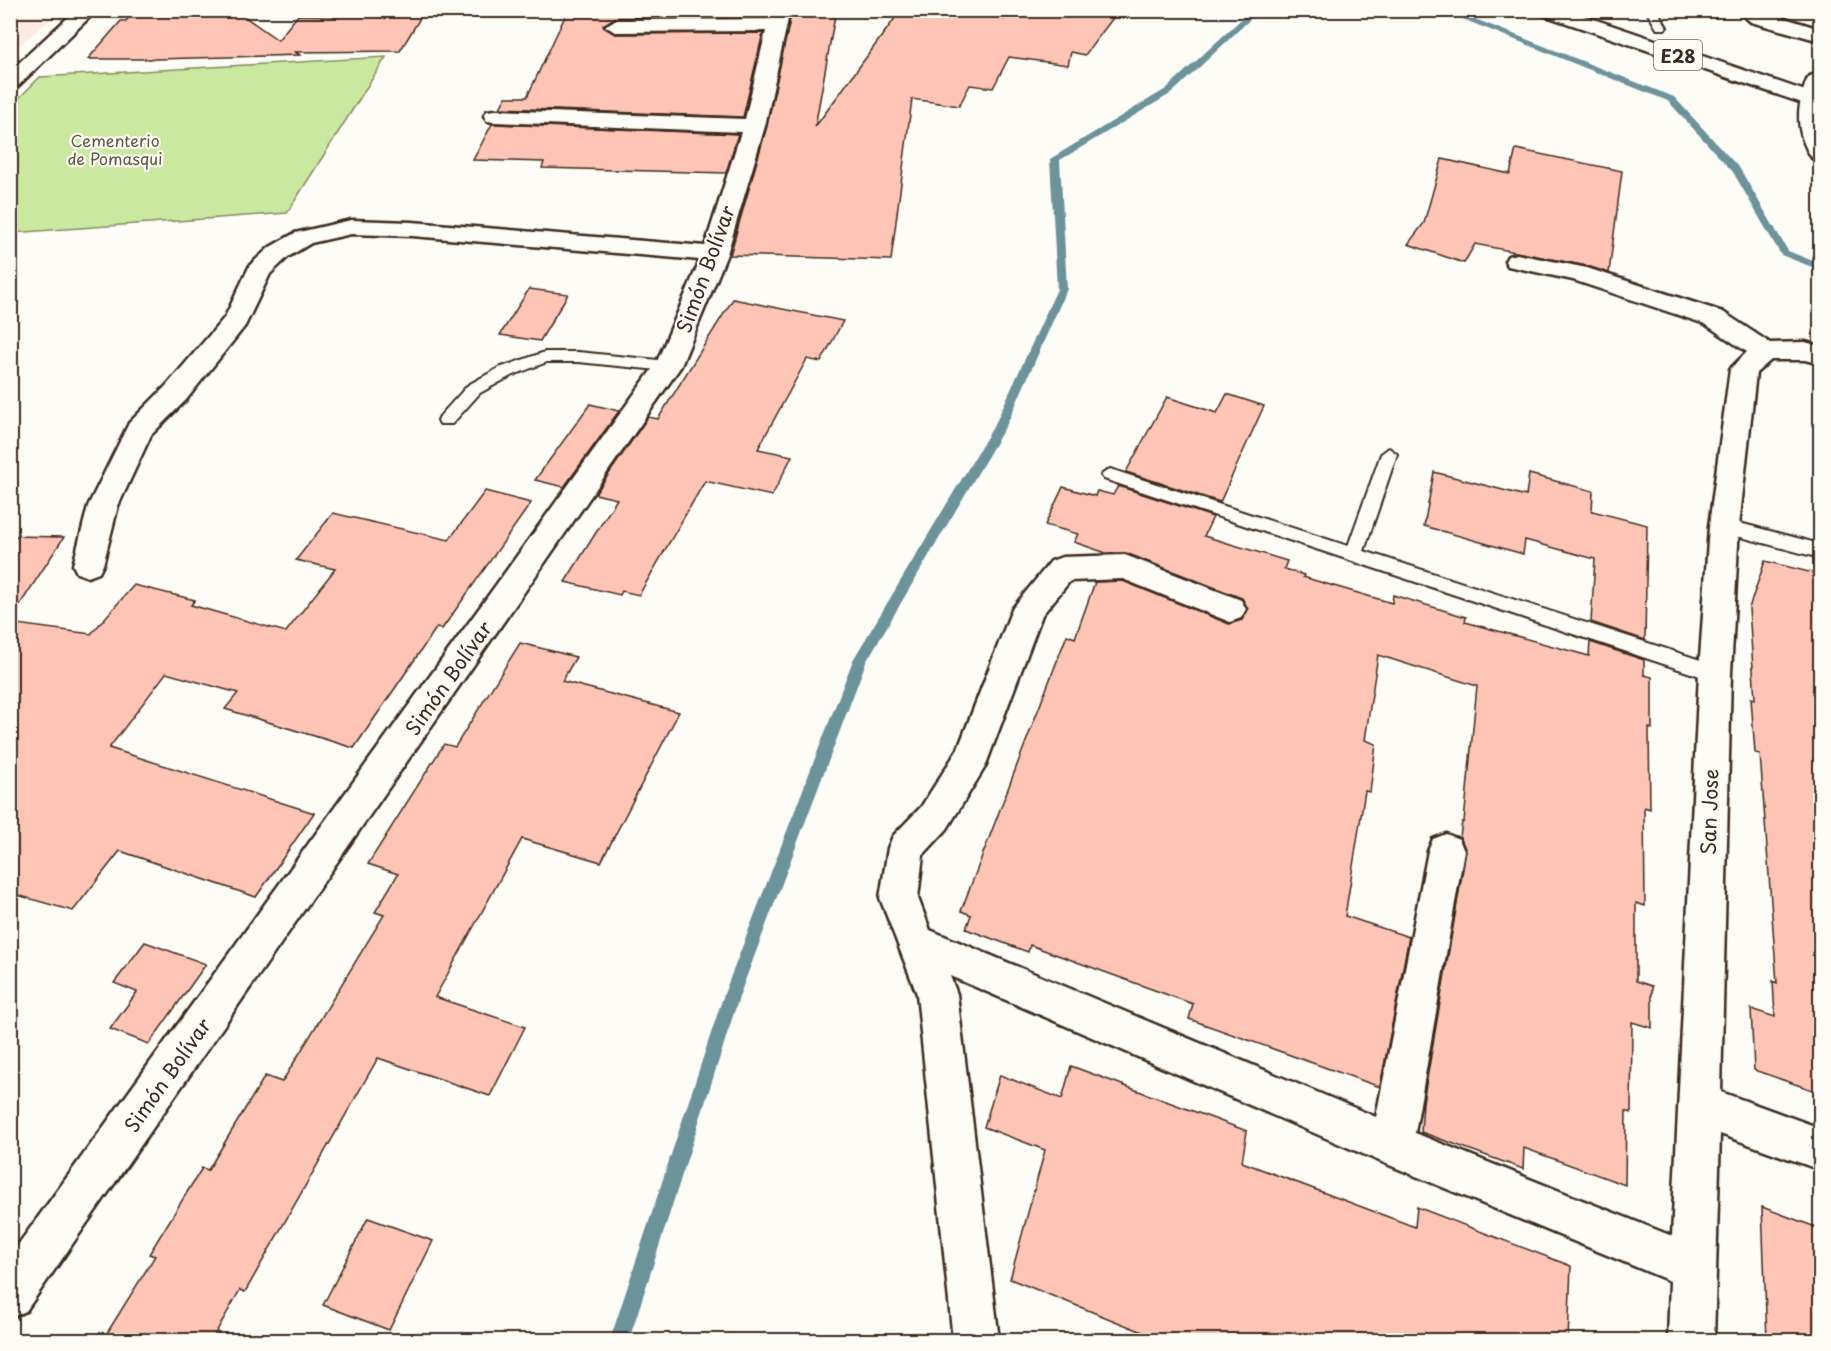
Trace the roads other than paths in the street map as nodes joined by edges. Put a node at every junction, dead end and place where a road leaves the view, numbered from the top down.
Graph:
1 (88, 10) edge
2 (1547, 10) edge
3 (1745, 10) edge
4 (780, 16) edge
5 (1631, 17) dead end
6 (1662, 23) edge
7 (615, 26) dead end
8 (1821, 35) edge
9 (1659, 48) junction
10 (1796, 73) dead end
11 (10, 83) edge
12 (1817, 91) edge
13 (495, 116) dead end
14 (754, 126) junction
15 (1821, 153) edge
16 (715, 254) junction
17 (1517, 261) dead end
18 (1765, 352) junction
19 (1821, 355) edge
20 (669, 366) junction
21 (446, 420) dead end
22 (1389, 454) dead end
23 (1110, 475) dead end
24 (1724, 526) junction
25 (1821, 552) edge
26 (1354, 555) junction
27 (88, 565) dead end
28 (1230, 609) dead end
29 (1715, 674) junction
30 (1446, 850) dead end
31 (916, 943) junction
32 (1698, 1105) junction
33 (1392, 1145) junction
34 (1821, 1149) edge
35 (1692, 1267) junction
36 (10, 1295) edge
37 (976, 1341) edge
38 (1691, 1341) edge

1 - 11 street
2 - 9 street, E28
3 - 8 street
4 - 7 street
4 - 14 street, Simón Bolívar
5 - 6 street, E28
6 - 9 street
9 - 12 street, E28
10 - 12 street
12 - 15 street
13 - 14 street
14 - 16 street, Simón Bolívar
16 - 20 street, Simón Bolívar
16 - 27 street
17 - 18 street
18 - 19 street
18 - 24 street, San Jose
20 - 21 lane
20 - 36 street, Simón Bolívar
22 - 26 lane
23 - 26 lane
24 - 25 lane
24 - 29 street, San Jose
26 - 29 lane
28 - 31 street
29 - 32 street, San Jose
30 - 33 street
31 - 33 street
31 - 37 street
32 - 34 street
32 - 35 street, San Jose
33 - 35 street
35 - 38 street, San Jose

